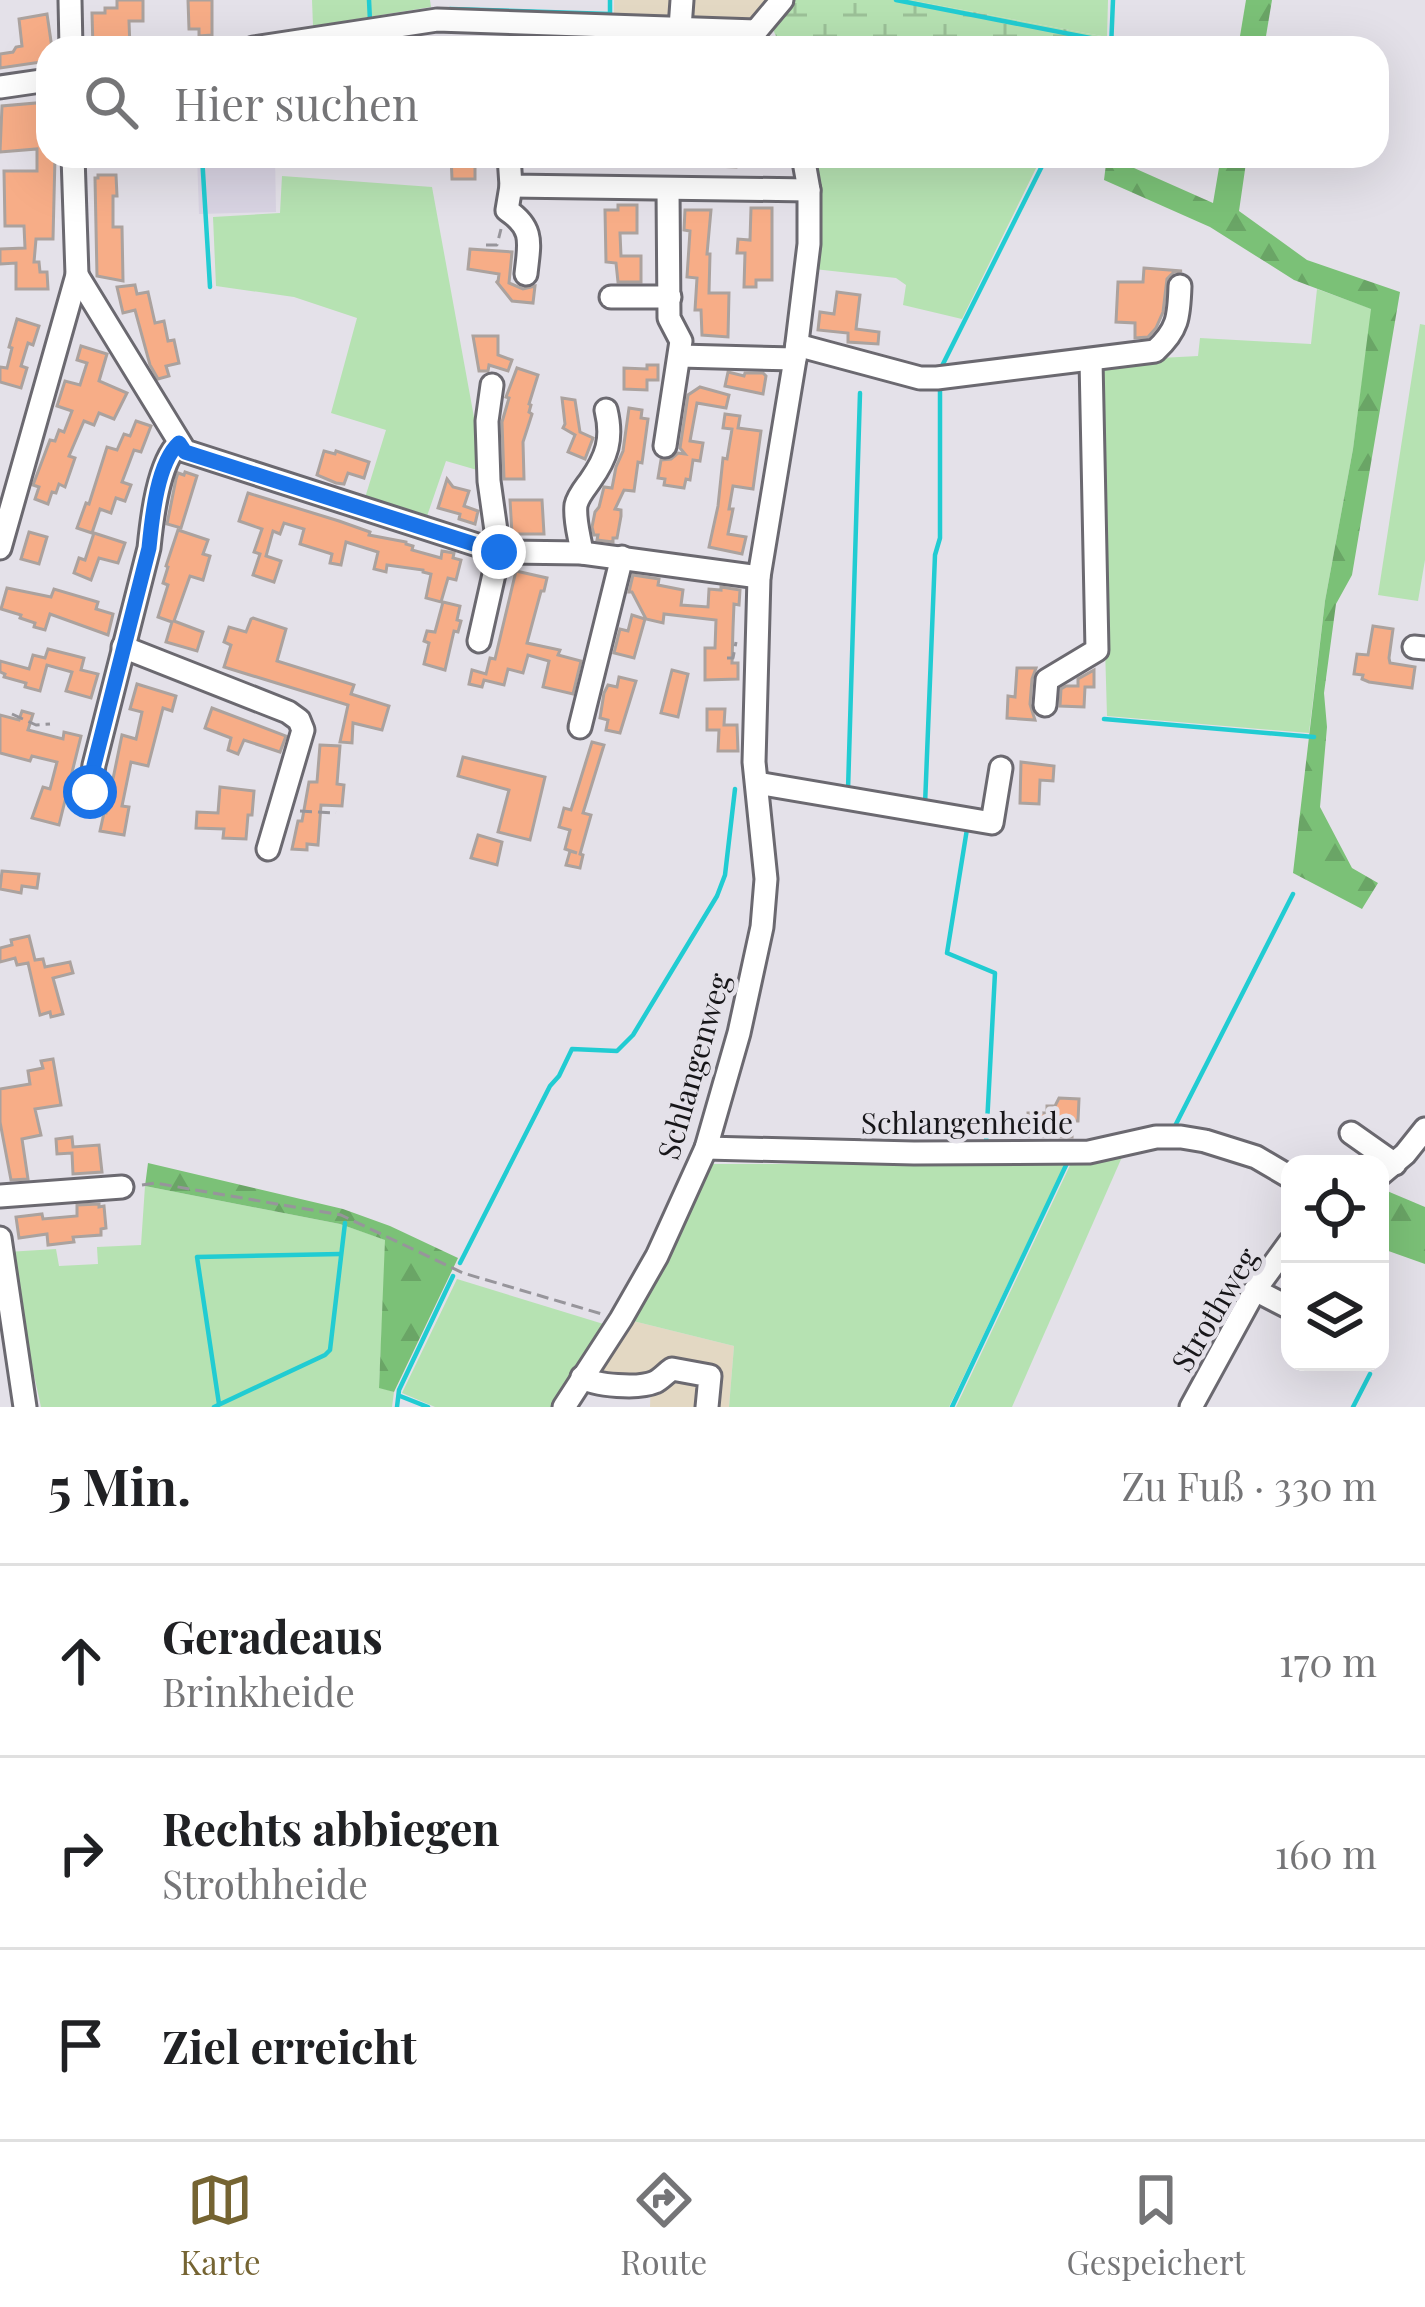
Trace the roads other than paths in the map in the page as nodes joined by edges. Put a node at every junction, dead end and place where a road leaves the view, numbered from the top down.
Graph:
1 (70, 0) edge
2 (682, 0) edge
3 (782, 0) edge
4 (507, 22) junction
5 (680, 28) junction
6 (70, 36) edge
7 (339, 36) edge
8 (507, 36) edge
9 (734, 36) edge
10 (763, 36) edge
11 (36, 82) edge
12 (0, 87) edge
13 (74, 168) edge
14 (510, 168) edge
15 (805, 168) edge
16 (511, 186) junction
17 (668, 189) junction
18 (809, 190) junction
19 (526, 274) dead end
20 (77, 275) junction
21 (1180, 286) dead end
22 (610, 297) dead end
23 (670, 297) junction
24 (796, 352) junction
25 (680, 356) junction
26 (1091, 360) junction
27 (492, 386) dead end
28 (606, 410) dead end
29 (179, 443) junction
30 (665, 446) dead end
31 (0, 548) edge
32 (499, 552) junction
33 (582, 553) junction
34 (622, 556) junction
35 (759, 577) junction
36 (479, 641) dead end
37 (123, 647) junction
38 (1045, 705) dead end
39 (580, 727) dead end
40 (1001, 768) dead end
41 (757, 783) junction
42 (90, 792) dead end
43 (268, 849) dead end
44 (1425, 1130) edge
45 (1351, 1133) dead end
46 (706, 1148) junction
47 (1372, 1155) edge
48 (1389, 1168) edge
49 (1281, 1172) edge
50 (122, 1187) road end
51 (0, 1196) edge
52 (0, 1238) edge
53 (1281, 1254) edge
54 (1255, 1290) junction
55 (1281, 1303) edge
56 (581, 1377) junction
57 (25, 1407) edge
58 (565, 1407) edge
59 (707, 1407) edge
60 (1191, 1407) edge

1 - 6 street
2 - 5 street
3 - 10 street
4 - 5 street
4 - 7 street
4 - 8 street
5 - 9 street
11 - 12 street
13 - 20 street
14 - 16 street
15 - 18 street, Schlangenweg
16 - 17 street
16 - 19 street
17 - 18 street
17 - 23 street
18 - 24 street, Schlangenweg
20 - 29 street
20 - 31 street
21 - 26 street
22 - 23 street
23 - 25 street
24 - 25 street
24 - 26 street
24 - 35 street, Schlangenweg
25 - 30 street
26 - 38 street
27 - 32 street
28 - 33 street
29 - 32 street
29 - 37 street
32 - 33 street
32 - 36 street
33 - 34 street
34 - 35 street
34 - 39 street
35 - 41 street, Schlangenweg
37 - 42 street
37 - 43 street
40 - 41 street
41 - 46 street, Schlangenweg
44 - 48 street
45 - 47 street
46 - 49 street, Schlangenheide
46 - 56 street, Schlangenweg
50 - 51 street
52 - 57 street
53 - 54 street, Strothweg
54 - 55 street
54 - 60 street, Strothweg
56 - 58 street, Schlangenweg
56 - 59 street

